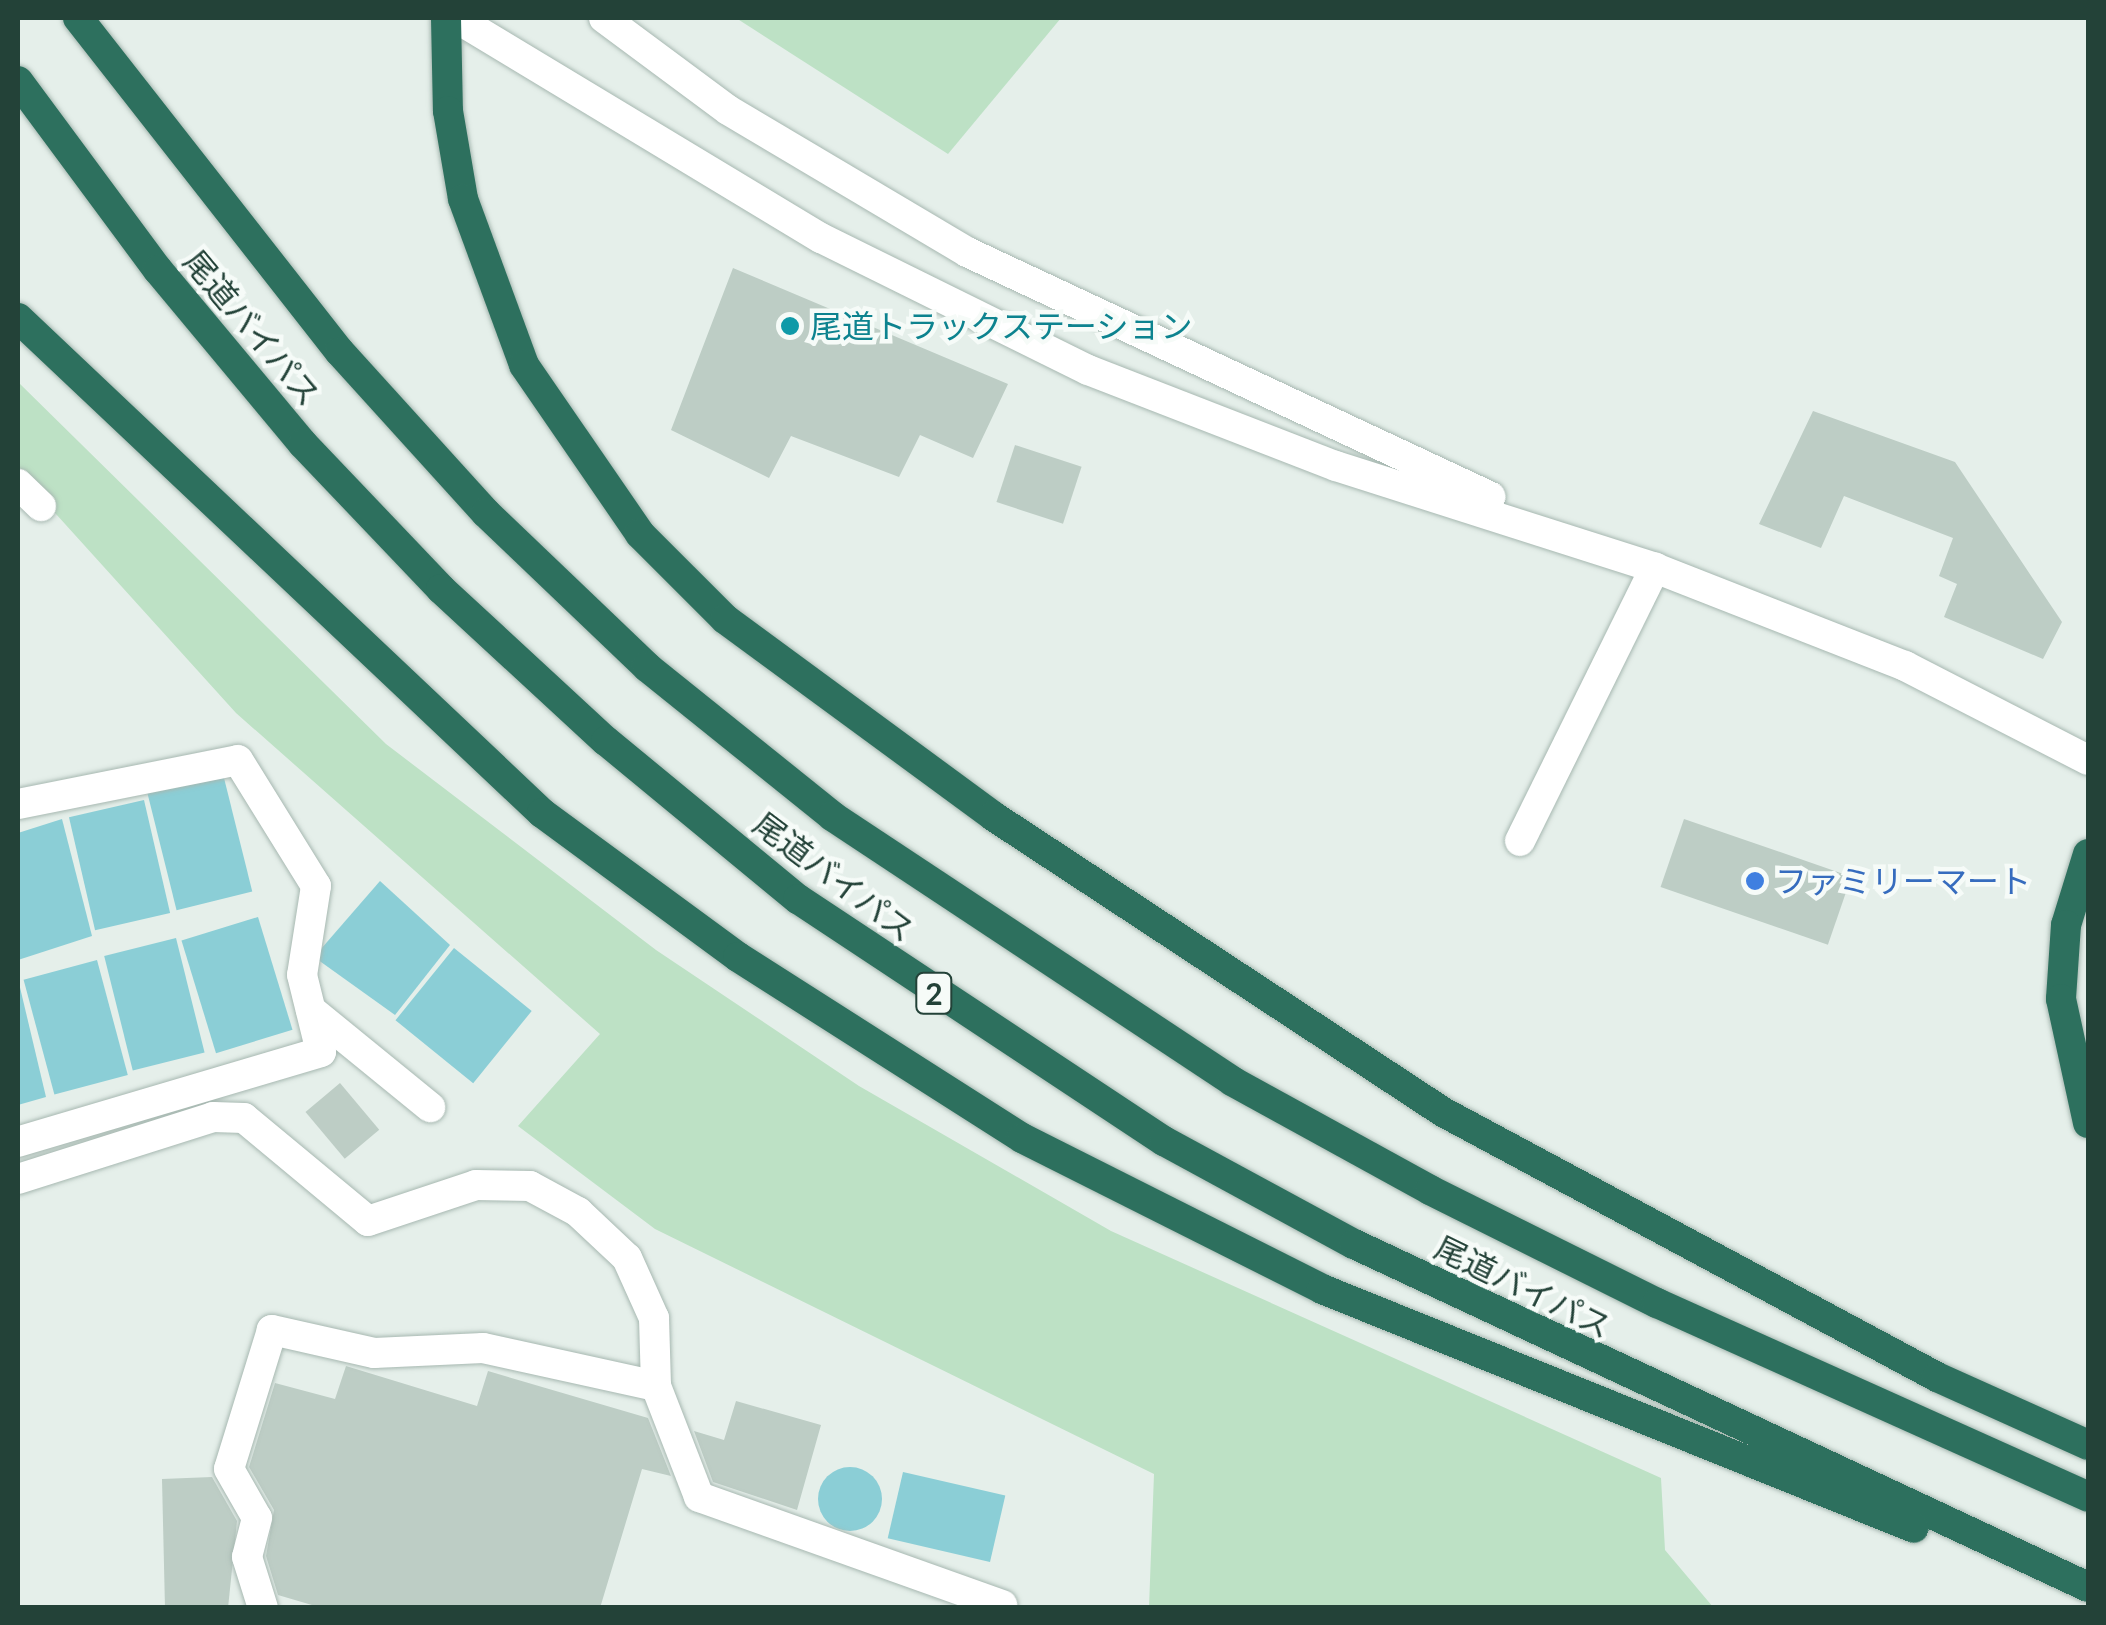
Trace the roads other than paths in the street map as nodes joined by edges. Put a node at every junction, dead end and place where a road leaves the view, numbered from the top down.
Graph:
1 (78, 18) edge
2 (446, 18) edge
3 (456, 18) edge
4 (604, 18) edge
5 (18, 82) edge
6 (22, 322) edge
7 (18, 484) edge
8 (42, 506) dead end
9 (1566, 534) junction
10 (1655, 568) junction
11 (2088, 760) edge
12 (18, 804) edge
13 (1520, 841) dead end
14 (2088, 854) edge
15 (311, 1010) junction
16 (430, 1107) dead end
17 (2088, 1123) edge
18 (18, 1142) edge
19 (18, 1178) edge
20 (656, 1386) junction
21 (2088, 1445) edge
22 (2088, 1497) edge
23 (2088, 1587) edge
24 (2088, 1597) edge
25 (1002, 1605) edge
26 (263, 1608) edge

1 - 22 highway, 尾道バイパス
2 - 21 highway
3 - 9 street
4 - 9 street
5 - 23 highway, 尾道バイパス / 2
6 - 24 highway
7 - 8 street
9 - 10 street
10 - 11 street
10 - 13 street
12 - 15 street
14 - 17 highway
15 - 16 street
15 - 18 street
19 - 20 street
20 - 25 street
20 - 26 street

